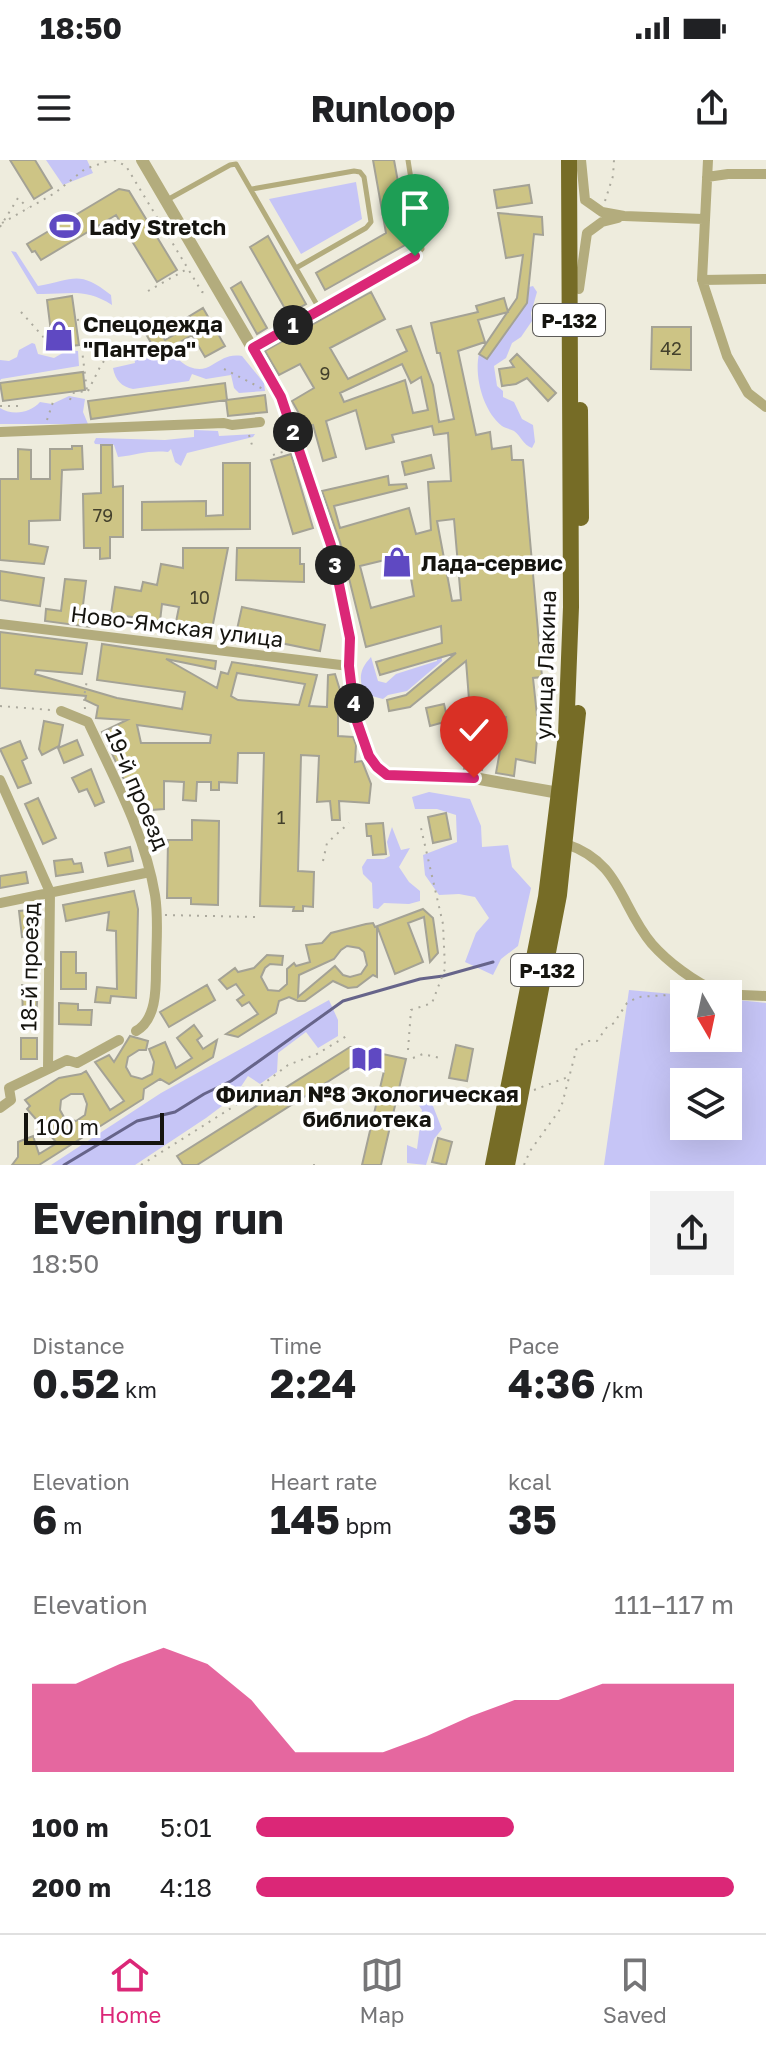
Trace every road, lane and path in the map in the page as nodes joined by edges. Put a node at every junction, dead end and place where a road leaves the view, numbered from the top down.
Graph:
1 (112, 160) edge
2 (127, 160) edge
3 (142, 160) edge
4 (408, 160) edge
5 (569, 160) edge
6 (580, 160) edge
7 (614, 160) edge
8 (708, 160) edge
9 (126, 166) junction
10 (766, 174) edge
11 (707, 177) junction
12 (252, 189) junction
13 (167, 200) junction
14 (29, 209) junction
15 (602, 212) junction
16 (624, 216) junction
17 (703, 219) junction
18 (2, 223) junction
19 (0, 227) edge
20 (188, 268) junction
21 (296, 268) junction
22 (766, 279) edge
23 (702, 280) junction
24 (579, 289) junction
25 (148, 291) dead end
26 (202, 292) dead end
27 (320, 310) junction
28 (21, 312) dead end
29 (98, 317) dead end
30 (77, 320) dead end
31 (117, 344) dead end
32 (102, 346) dead end
33 (82, 348) junction
34 (253, 348) junction
35 (224, 369) dead end
36 (87, 391) junction
37 (271, 393) dead end
38 (70, 400) dead end
39 (53, 402) dead end
40 (0, 406) edge
41 (19, 406) dead end
42 (766, 407) edge
43 (260, 422) dead end
44 (42, 431) junction
45 (0, 432) edge
46 (249, 437) dead end
47 (252, 445) dead end
48 (298, 447) junction
49 (273, 455) dead end
50 (0, 624) edge
51 (349, 666) junction
52 (87, 680) dead end
53 (0, 706) edge
54 (61, 711) joint
55 (88, 722) junction
56 (0, 780) edge
57 (559, 793) junction
58 (349, 823) dead end
59 (421, 828) dead end
60 (566, 844) junction
61 (323, 861) dead end
62 (150, 872) junction
63 (50, 892) junction
64 (0, 903) edge
65 (156, 915) junction
66 (256, 917) dead end
67 (698, 980) edge
68 (742, 994) edge
69 (670, 995) edge
70 (766, 996) edge
71 (136, 1031) dead end
72 (350, 1034) dead end
73 (119, 1040) dead end
74 (408, 1050) dead end
75 (413, 1058) dead end
76 (440, 1058) dead end
77 (48, 1069) junction
78 (570, 1076) junction
79 (4, 1088) edge
80 (522, 1096) junction
81 (0, 1108) edge
82 (141, 1165) edge
83 (493, 1165) edge
84 (507, 1165) edge
85 (524, 1165) edge

1 - 9 path
1 - 14 path
2 - 9 path
3 - 13 street
4 - 27 lane
5 - 57 highway, улица Лакина / Р-132
6 - 15 street
6 - 24 highway, улица Лакина / Р-132
7 - 15 path
8 - 11 street
9 - 20 path
10 - 11 street
11 - 17 street
12 - 13 lane
12 - 21 lane
12 - 21 lane
13 - 34 street
14 - 18 path
14 - 18 path
15 - 16 street
16 - 17 street
16 - 24 street
17 - 23 street
18 - 19 path
20 - 25 path
20 - 26 path
21 - 27 lane
22 - 23 street
23 - 42 street
24 - 60 highway, улица Лакина / Р-132
27 - 34 lane
28 - 33 path
29 - 30 path
31 - 36 path
32 - 33 path
33 - 36 path
34 - 48 street
35 - 37 path
36 - 38 path
39 - 44 path
40 - 41 path
43 - 44 street
44 - 45 street
46 - 47 path
48 - 49 path
48 - 51 street
50 - 51 street, Ново-Ямская улица
51 - 57 street
52 - 55 path
53 - 54 path
54 - 55 street, 19-й проезд
55 - 62 street, 19-й проезд
56 - 63 street, 18-й проезд
57 - 83 highway, улица Лакина / Р-132
58 - 61 path
59 - 74 path
60 - 67 street
60 - 80 highway, улица Лакина / Р-132
62 - 63 street
62 - 65 street, 19-й проезд
63 - 64 street
63 - 77 street, 18-й проезд
65 - 66 path
65 - 71 street, 19-й проезд
68 - 70 street
69 - 78 path
72 - 82 path
73 - 77 street
75 - 76 path
77 - 79 street
78 - 80 path
78 - 85 path
79 - 81 street
80 - 84 highway, улица Лакина / Р-132

